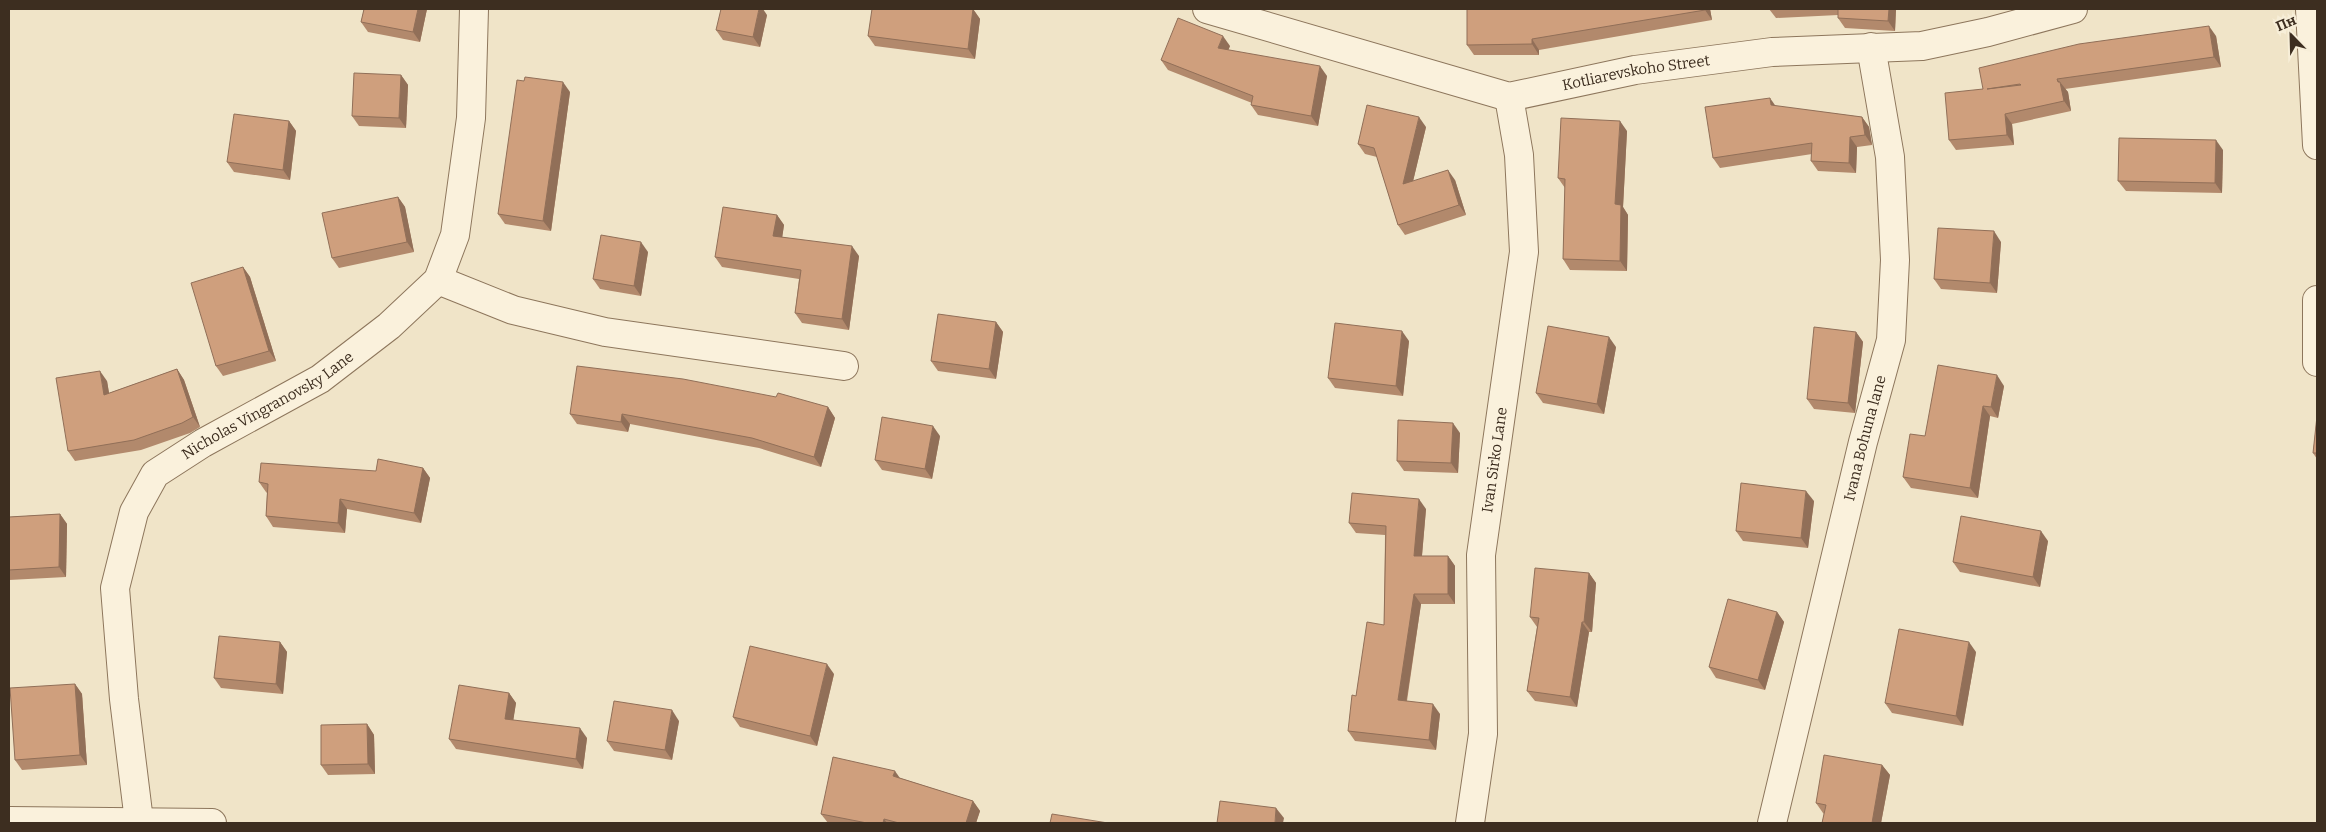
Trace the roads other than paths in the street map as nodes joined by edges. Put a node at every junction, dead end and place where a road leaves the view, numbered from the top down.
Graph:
1 (474, 9) edge
2 (1207, 9) edge
3 (2073, 9) edge
4 (2310, 9) edge
5 (1247, 15) edge
6 (1871, 47) junction
7 (1509, 97) junction
8 (2317, 145) edge
9 (438, 280) junction
10 (2317, 300) edge
11 (2317, 362) edge
12 (844, 366) dead end
13 (9, 821) edge
14 (139, 821) junction
15 (212, 823) edge
16 (1470, 823) edge
17 (1772, 823) edge

1 - 9 street, Nicholas Vingranovsky Lane
2 - 5 street, Kotliarevskoho Street
3 - 6 street, Kotliarevskoho Street
4 - 8 street
5 - 7 street, Kotliarevskoho Street
6 - 7 street, Kotliarevskoho Street
6 - 17 street, Ivana Bohuna lane
7 - 16 street, Ivan Sirko Lane
9 - 12 street
9 - 14 street, Nicholas Vingranovsky Lane
10 - 11 street
13 - 14 street
14 - 15 street

